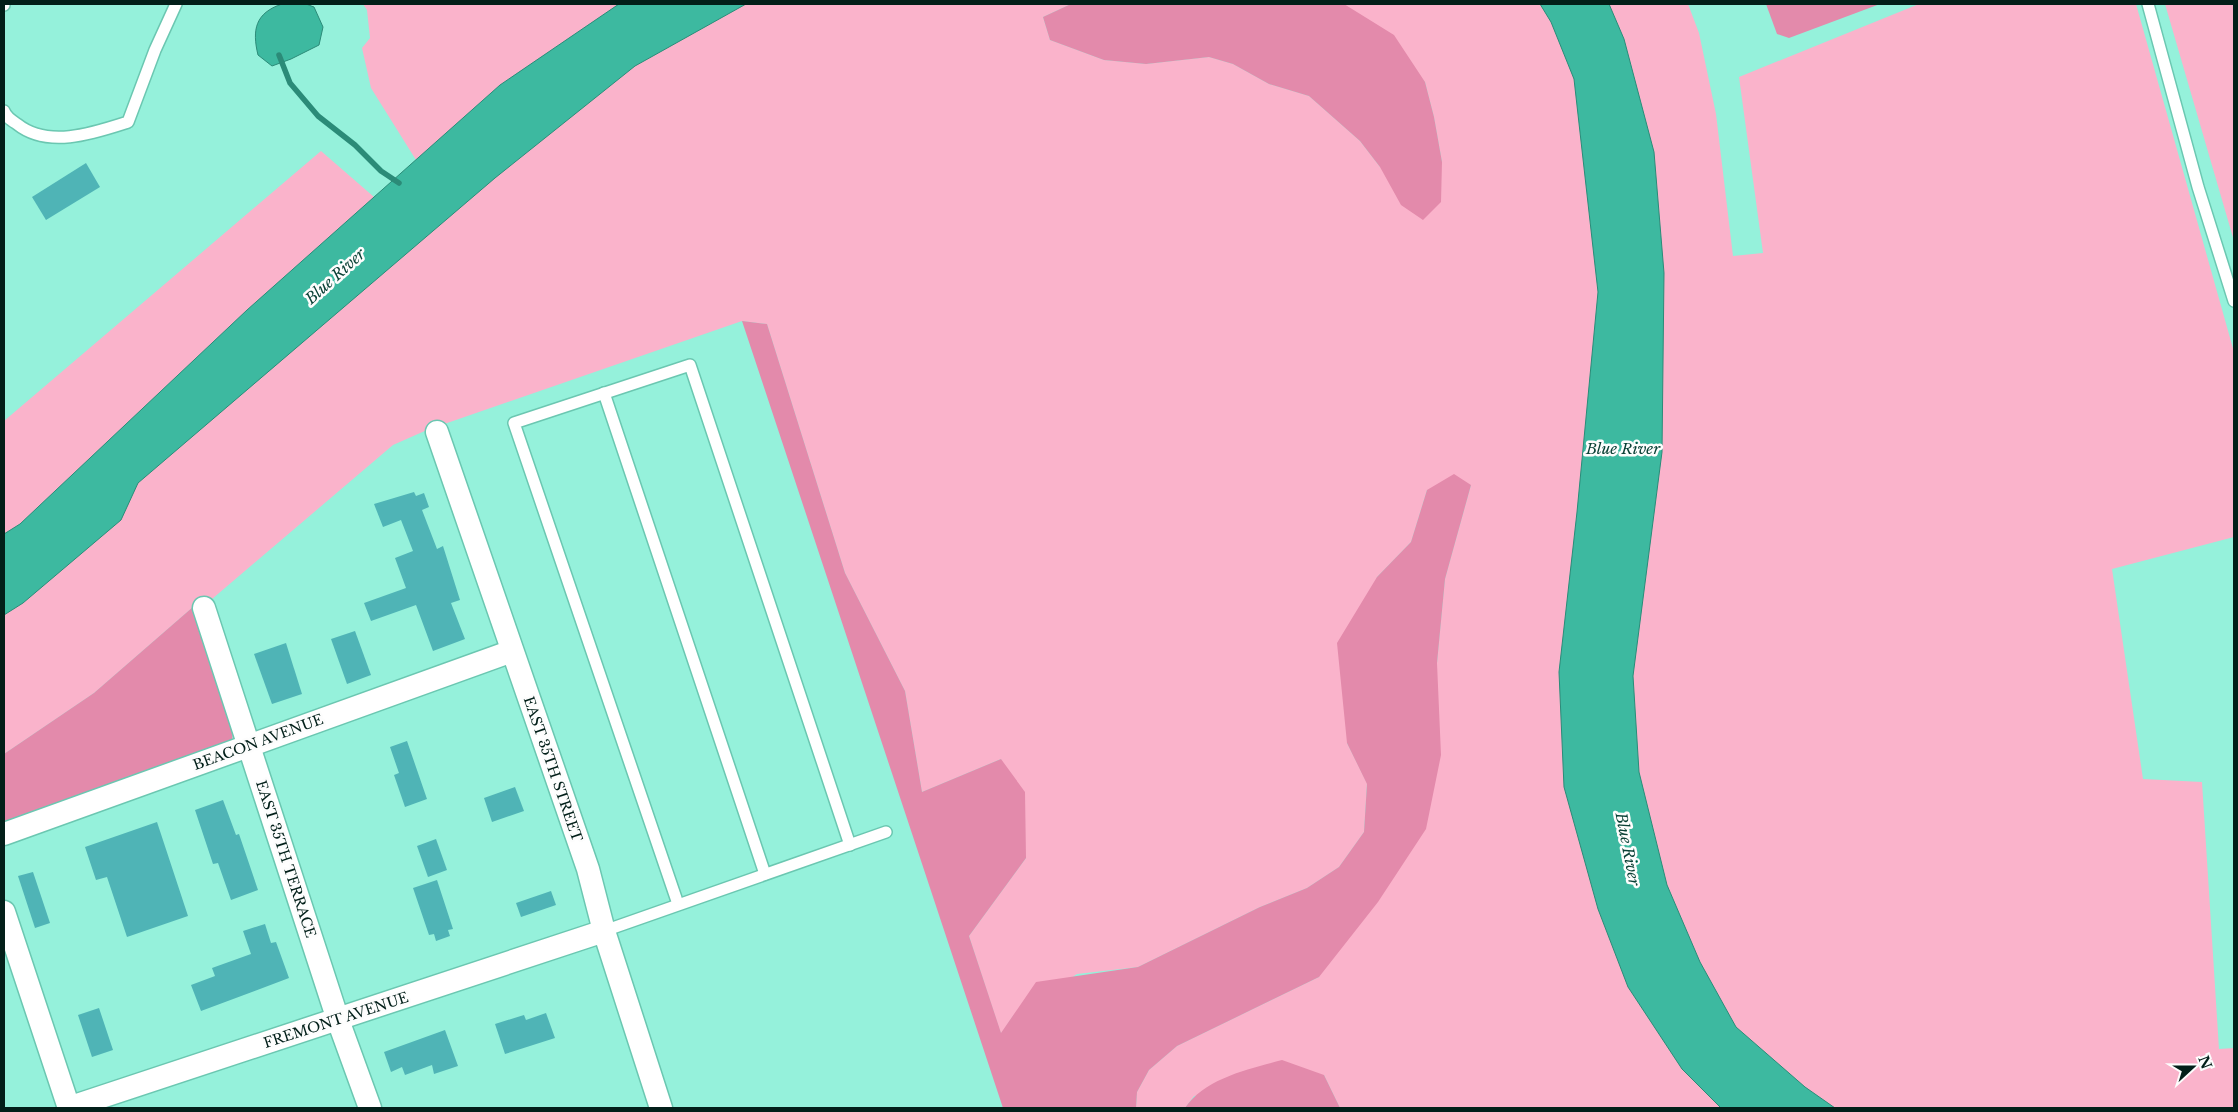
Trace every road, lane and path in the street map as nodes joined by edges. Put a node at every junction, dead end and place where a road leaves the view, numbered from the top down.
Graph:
1 (176, 4) edge
2 (2148, 4) edge
3 (4, 111) edge
4 (2234, 301) edge
5 (604, 393) junction
6 (437, 432) dead end
7 (204, 608) dead end
8 (512, 651) junction
9 (249, 745) junction
10 (886, 832) dead end
11 (4, 834) edge
12 (850, 844) junction
13 (765, 874) junction
14 (678, 904) junction
15 (4, 912) edge
16 (604, 931) junction
17 (338, 1020) junction
18 (68, 1108) edge
19 (370, 1108) edge
20 (661, 1108) edge

1 - 3 lane
2 - 4 lane
5 - 12 lane
5 - 13 lane
5 - 14 lane
6 - 8 street, EAST 35TH STREET
7 - 9 street, EAST 35TH TERRACE
8 - 9 street, BEACON AVENUE
8 - 16 street, EAST 35TH STREET
9 - 11 street, BEACON AVENUE
9 - 17 street, EAST 35TH TERRACE
10 - 12 lane
12 - 13 lane
13 - 14 lane
14 - 16 lane
15 - 18 street
16 - 17 street, FREMONT AVENUE
16 - 20 street, EAST 35TH STREET
17 - 18 street, FREMONT AVENUE
17 - 19 street, EAST 35TH TERRACE

